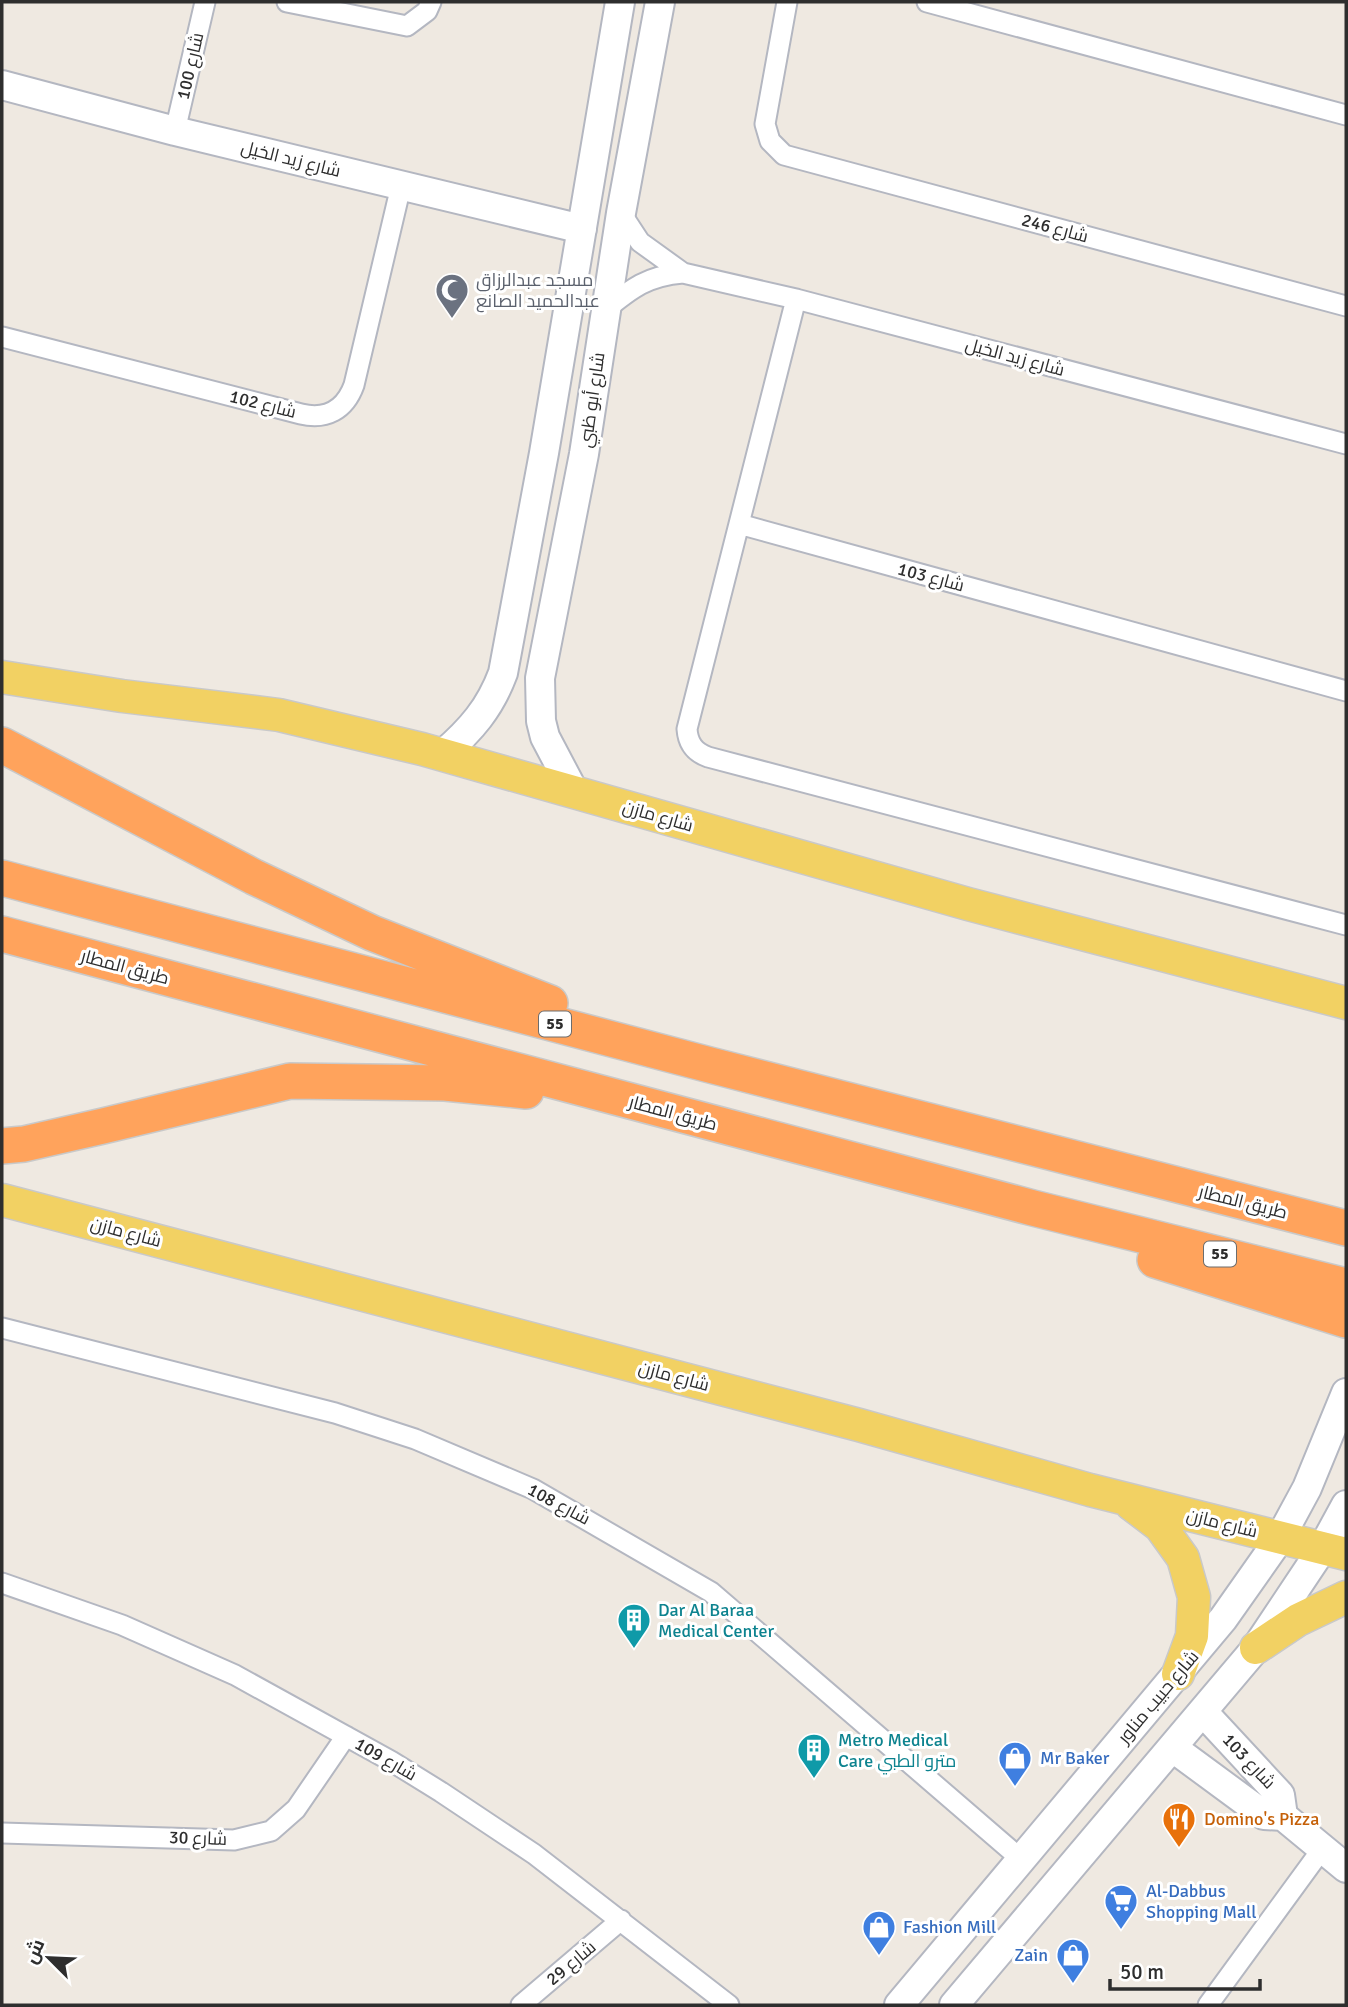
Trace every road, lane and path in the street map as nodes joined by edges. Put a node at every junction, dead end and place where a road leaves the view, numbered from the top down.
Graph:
1 (205, 2) edge
2 (287, 2) edge
3 (431, 2) edge
4 (620, 2) edge
5 (660, 2) edge
6 (787, 2) edge
7 (927, 2) edge
8 (2, 85) edge
9 (1346, 115) edge
10 (175, 131) junction
11 (401, 186) junction
12 (621, 213) junction
13 (582, 229) junction
14 (683, 273) junction
15 (796, 299) junction
16 (1346, 306) edge
17 (605, 310) junction
18 (2, 337) edge
19 (1346, 444) edge
20 (544, 453) junction
21 (584, 454) junction
22 (739, 524) junction
23 (2, 677) edge
24 (1346, 691) edge
25 (2, 746) edge
26 (443, 754) junction
27 (574, 792) junction
28 (2, 878) edge
29 (1346, 925) edge
30 (2, 934) edge
31 (1339, 997) edge
32 (710, 1065) junction
33 (630, 1101) junction
34 (2, 1146) edge
35 (2, 1200) edge
36 (1346, 1228) edge
37 (1095, 1232) junction
38 (1346, 1286) edge
39 (1346, 1320) edge
40 (2, 1328) edge
41 (1346, 1393) edge
42 (1090, 1490) junction
43 (1346, 1505) edge
44 (1280, 1538) junction
45 (1334, 1551) edge
46 (2, 1583) edge
47 (1346, 1597) edge
48 (1256, 1648) junction
49 (1178, 1674) junction
50 (1203, 1712) junction
51 (346, 1736) junction
52 (1173, 1748) junction
53 (1283, 1816) junction
54 (2, 1833) edge
55 (1322, 1849) junction
56 (1021, 1859) junction
57 (1346, 1868) edge
58 (621, 1920) junction
59 (940, 1955) junction
60 (974, 1981) junction
61 (904, 1998) edge
62 (521, 2005) edge
63 (729, 2005) edge
64 (940, 2005) edge
65 (954, 2005) edge
66 (1208, 2005) edge

1 - 10 street, شارع 100
2 - 3 street
4 - 13 street
5 - 12 street, شارع أبو ظبي
6 - 16 street, شارع 246
7 - 9 street
8 - 10 street, شارع زيد الخيل
10 - 11 street, شارع زيد الخيل
11 - 13 street, شارع زيد الخيل
11 - 18 street, شارع 102
12 - 14 street, شارع زيد الخيل
12 - 17 street, شارع أبو ظبي
13 - 20 street
14 - 15 street, شارع زيد الخيل
14 - 17 street, شارع زيد الخيل
15 - 19 street, شارع زيد الخيل
15 - 22 street
17 - 21 street, شارع أبو ظبي
20 - 21 street
20 - 26 street
21 - 27 street, شارع أبو ظبي
22 - 24 street, شارع 103
22 - 29 street
23 - 26 main road, شارع مازن
25 - 32 highway
26 - 27 main road, شارع مازن
27 - 31 main road, شارع مازن
28 - 32 highway, طريق المطار / 55
30 - 33 highway, طريق المطار / 55
32 - 36 highway, طريق المطار / 55
33 - 34 highway
33 - 37 highway, طريق المطار / 55
35 - 42 main road, شارع مازن
37 - 38 highway, طريق المطار / 55
37 - 39 highway
40 - 56 street, شارع 108
41 - 44 street, شارع حبيب مناور
42 - 44 main road, شارع مازن
42 - 49 main road
43 - 45 street
44 - 45 main road, شارع مازن
44 - 49 street, شارع حبيب مناور
45 - 48 street
46 - 51 street, شارع 109
47 - 48 main road
48 - 50 street
49 - 56 street, شارع حبيب مناور
50 - 52 street
50 - 53 street, شارع 103
51 - 54 street, شارع 30
51 - 58 street, شارع 109
52 - 53 street, شارع 103
52 - 60 street
53 - 55 street, شارع 103
55 - 57 street, شارع 103
55 - 66 street
56 - 59 street, شارع حبيب مناور
58 - 62 street, شارع 29
58 - 63 street, شارع 109
59 - 60 street
59 - 61 street, شارع حبيب مناور
60 - 65 street
61 - 64 street

